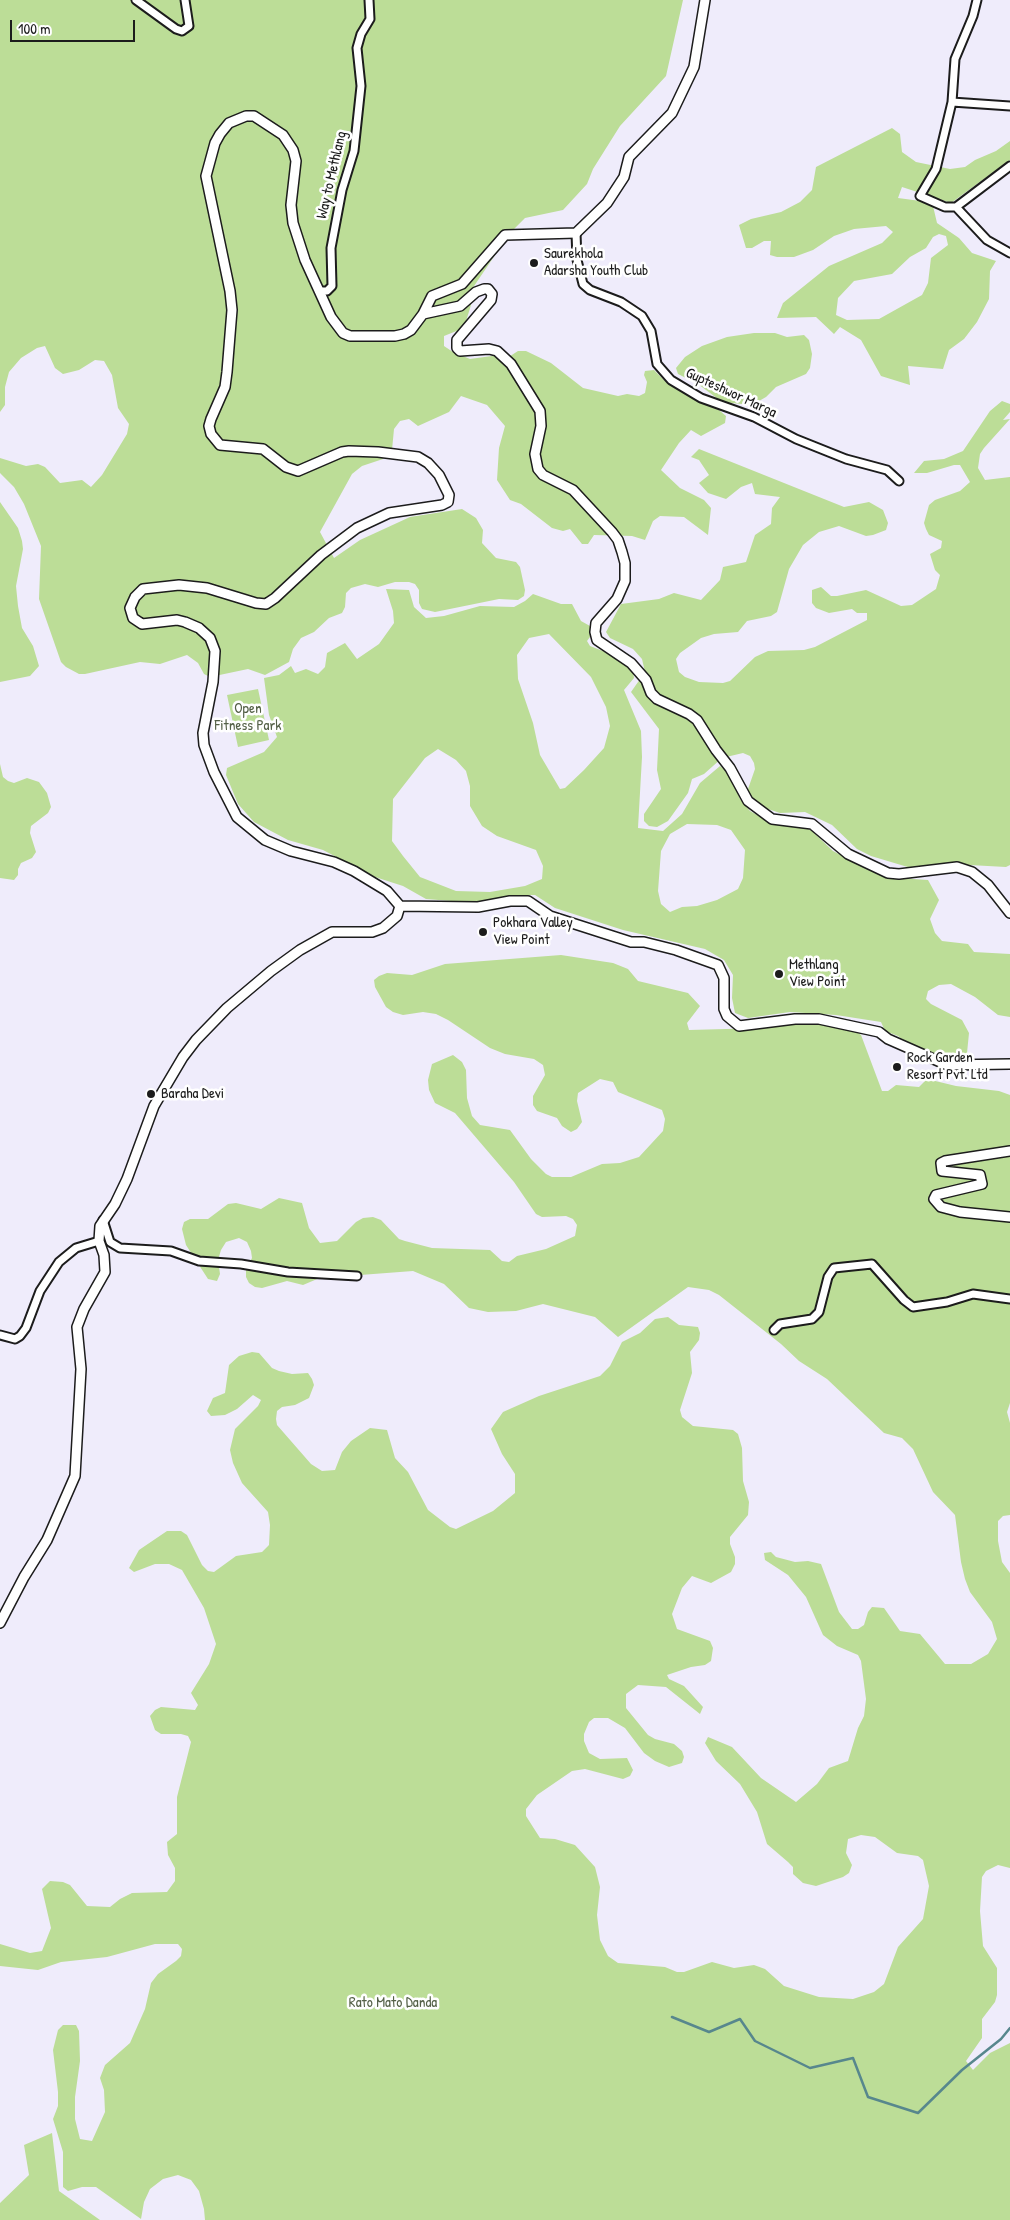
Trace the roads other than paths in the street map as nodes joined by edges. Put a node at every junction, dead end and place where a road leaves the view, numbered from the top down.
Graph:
1 (136, 0) edge
2 (185, 0) edge
3 (369, 0) edge
4 (705, 0) edge
5 (977, 0) edge
6 (952, 102) junction
7 (1010, 106) edge
8 (1010, 166) edge
9 (956, 207) junction
10 (576, 233) junction
11 (1010, 253) edge
12 (320, 291) junction
13 (423, 314) junction
14 (899, 481) dead end
15 (400, 906) junction
16 (1010, 913) edge
17 (1010, 1064) edge
18 (1010, 1151) edge
19 (1010, 1217) edge
20 (103, 1220) junction
21 (99, 1241) junction
22 (357, 1276) dead end
23 (1010, 1299) edge
24 (774, 1330) dead end
25 (0, 1335) edge
26 (0, 1623) edge

1 - 2 street
3 - 12 street, Way to Methlang
4 - 10 street
5 - 6 street
6 - 7 street
6 - 9 street
8 - 9 street
9 - 11 street
10 - 13 street
10 - 14 street, Gupteshwor Marga
12 - 13 street
12 - 15 street
13 - 16 street
15 - 17 street
15 - 20 street
18 - 19 street
20 - 21 street
20 - 22 street
21 - 25 street
21 - 26 street
23 - 24 street

